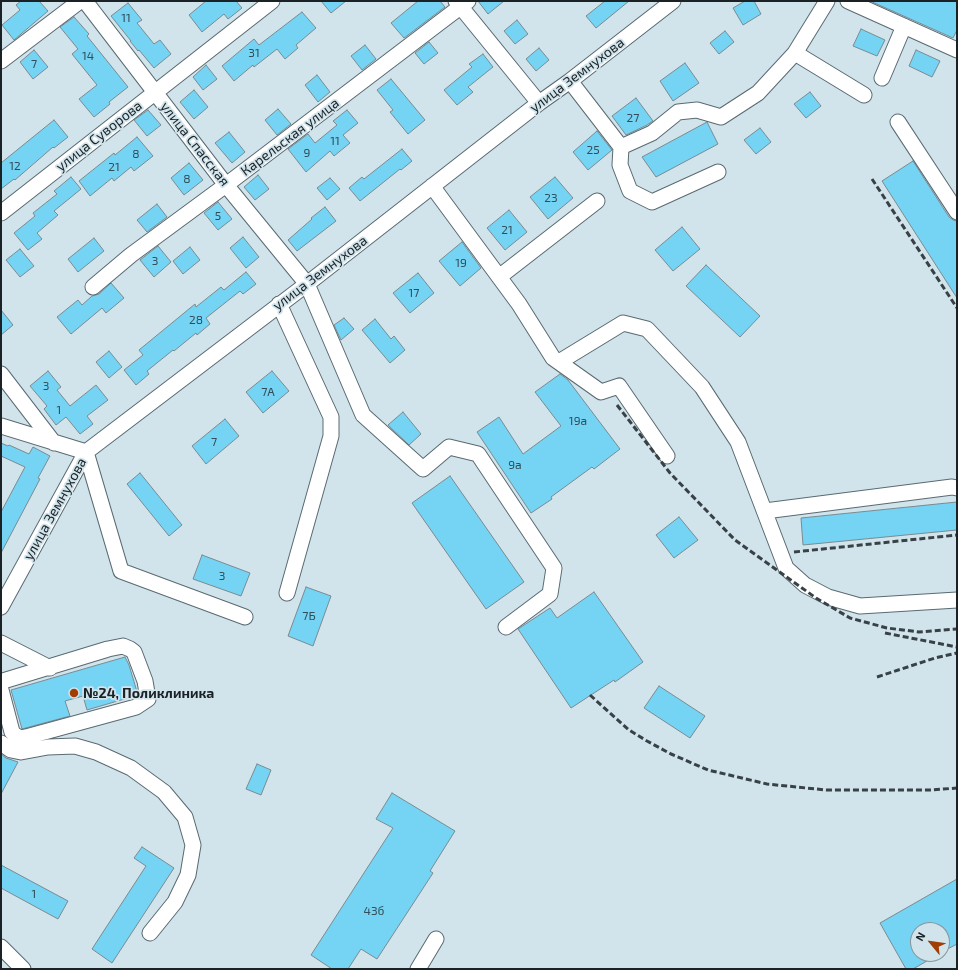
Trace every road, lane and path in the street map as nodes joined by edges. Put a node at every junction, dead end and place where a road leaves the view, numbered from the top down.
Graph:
1 (80, 1) edge
2 (85, 1) edge
3 (272, 1) edge
4 (673, 1) edge
5 (827, 1) edge
6 (848, 1) edge
7 (462, 3) edge
8 (904, 26) junction
9 (957, 50) edge
10 (795, 53) junction
11 (1, 61) edge
12 (882, 78) dead end
13 (570, 81) junction
14 (155, 92) junction
15 (864, 95) dead end
16 (538, 103) junction
17 (898, 122) dead end
18 (621, 147) junction
19 (718, 172) dead end
20 (226, 185) junction
21 (432, 186) junction
22 (597, 201) dead end
23 (957, 212) edge
24 (1, 213) edge
25 (499, 277) junction
26 (307, 284) junction
27 (93, 286) dead end
28 (279, 304) junction
29 (559, 362) junction
30 (1, 374) edge
31 (1, 426) edge
32 (54, 443) junction
33 (86, 452) junction
34 (667, 456) dead end
35 (957, 488) edge
36 (765, 511) junction
37 (7, 581) edge
38 (287, 594) dead end
39 (957, 600) edge
40 (1, 607) edge
41 (245, 617) dead end
42 (506, 627) dead end
43 (1, 643) edge
44 (50, 668) junction
45 (1, 685) edge
46 (1, 690) edge
47 (1, 743) edge
48 (150, 932) dead end
49 (436, 939) dead end
50 (1, 947) edge
51 (23, 969) edge
52 (418, 969) edge

1 - 11 street
2 - 14 street, улица Спасская
3 - 14 street, улица Суворова
4 - 13 street, улица Земнухова
5 - 10 street
6 - 8 street
7 - 16 street
7 - 20 street, Карельская улица
8 - 9 street
8 - 12 street
10 - 15 street
10 - 18 street
13 - 16 street, улица Земнухова
13 - 18 street
14 - 20 street, улица Спасская
14 - 24 street, улица Суворова
16 - 21 street, улица Земнухова
17 - 23 street
18 - 19 street
20 - 26 street, улица Спасская
20 - 27 street, Карельская улица
21 - 25 street
21 - 26 street, улица Земнухова
22 - 25 street
25 - 29 street
26 - 28 street, улица Земнухова
26 - 42 street, улица Спасская
28 - 33 street, улица Земнухова
28 - 38 street
29 - 34 street
29 - 36 street
30 - 32 street
31 - 32 street
32 - 33 street
33 - 37 street, улица Земнухова
33 - 41 street
35 - 36 street
36 - 39 street
37 - 40 street, улица Земнухова
43 - 44 street
44 - 45 street
44 - 46 street
47 - 48 street
49 - 52 street
50 - 51 street

